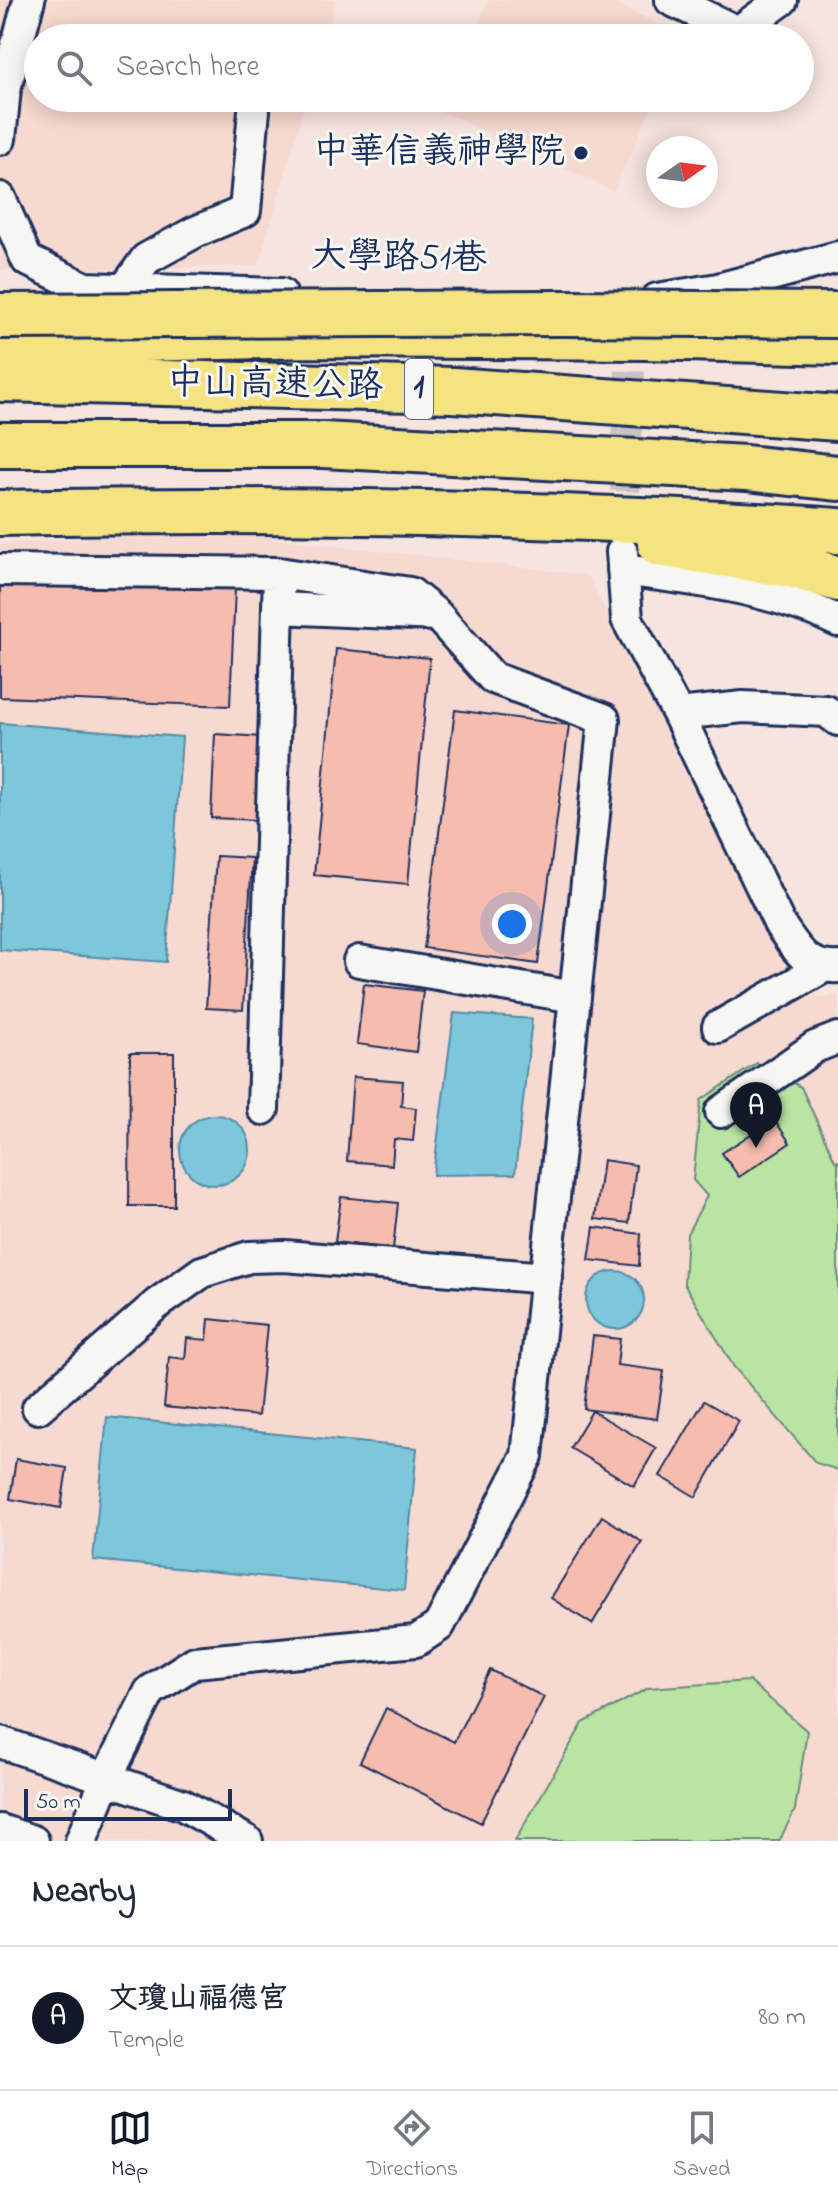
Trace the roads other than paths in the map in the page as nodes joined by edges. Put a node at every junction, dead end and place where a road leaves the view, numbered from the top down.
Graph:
1 (29, 0) edge
2 (671, 0) edge
3 (782, 0) edge
4 (721, 24) edge
5 (749, 24) edge
6 (254, 112) edge
7 (0, 139) edge
8 (0, 198) edge
9 (837, 258) edge
10 (124, 290) junction
11 (838, 315) edge
12 (0, 316) edge
13 (0, 342) edge
14 (838, 342) edge
15 (0, 379) edge
16 (838, 418) edge
17 (0, 445) edge
18 (156, 445) junction
19 (0, 465) edge
20 (838, 478) edge
21 (0, 513) edge
22 (319, 513) junction
23 (838, 531) edge
24 (0, 570) edge
25 (279, 573) junction
26 (838, 579) edge
27 (278, 608) junction
28 (437, 615) junction
29 (838, 621) edge
30 (678, 714) junction
31 (832, 716) edge
32 (838, 741) edge
33 (359, 961) dead end
34 (830, 968) edge
35 (575, 997) junction
36 (718, 1027) dead end
37 (838, 1038) edge
38 (263, 1109) dead end
39 (721, 1112) dead end
40 (546, 1278) junction
41 (38, 1408) dead end
42 (0, 1742) edge
43 (107, 1777) junction
44 (183, 1805) junction
45 (0, 1830) edge
46 (33, 1841) edge
47 (81, 1841) edge
48 (247, 1841) edge
49 (264, 1841) edge

1 - 7 street
2 - 4 street
3 - 5 street
6 - 10 street
8 - 10 street, 大學路51巷
9 - 10 street, 大學路51巷
11 - 12 highway, bridge
13 - 14 highway
15 - 16 highway, 中山高速公路 / 1
17 - 18 highway, 中山高速公路 / 1
18 - 19 highway
18 - 20 highway, 中山高速公路 / 1
21 - 22 highway
22 - 23 highway
22 - 26 highway
24 - 25 street
25 - 27 street
25 - 28 street
27 - 28 street
27 - 38 street
28 - 35 street
29 - 30 street
30 - 31 street
30 - 34 street
31 - 32 street
33 - 35 street
34 - 36 street
35 - 40 street
37 - 39 street
40 - 41 street
40 - 43 street
42 - 43 street
43 - 44 street
43 - 47 street
44 - 48 street
44 - 49 street
45 - 46 street

